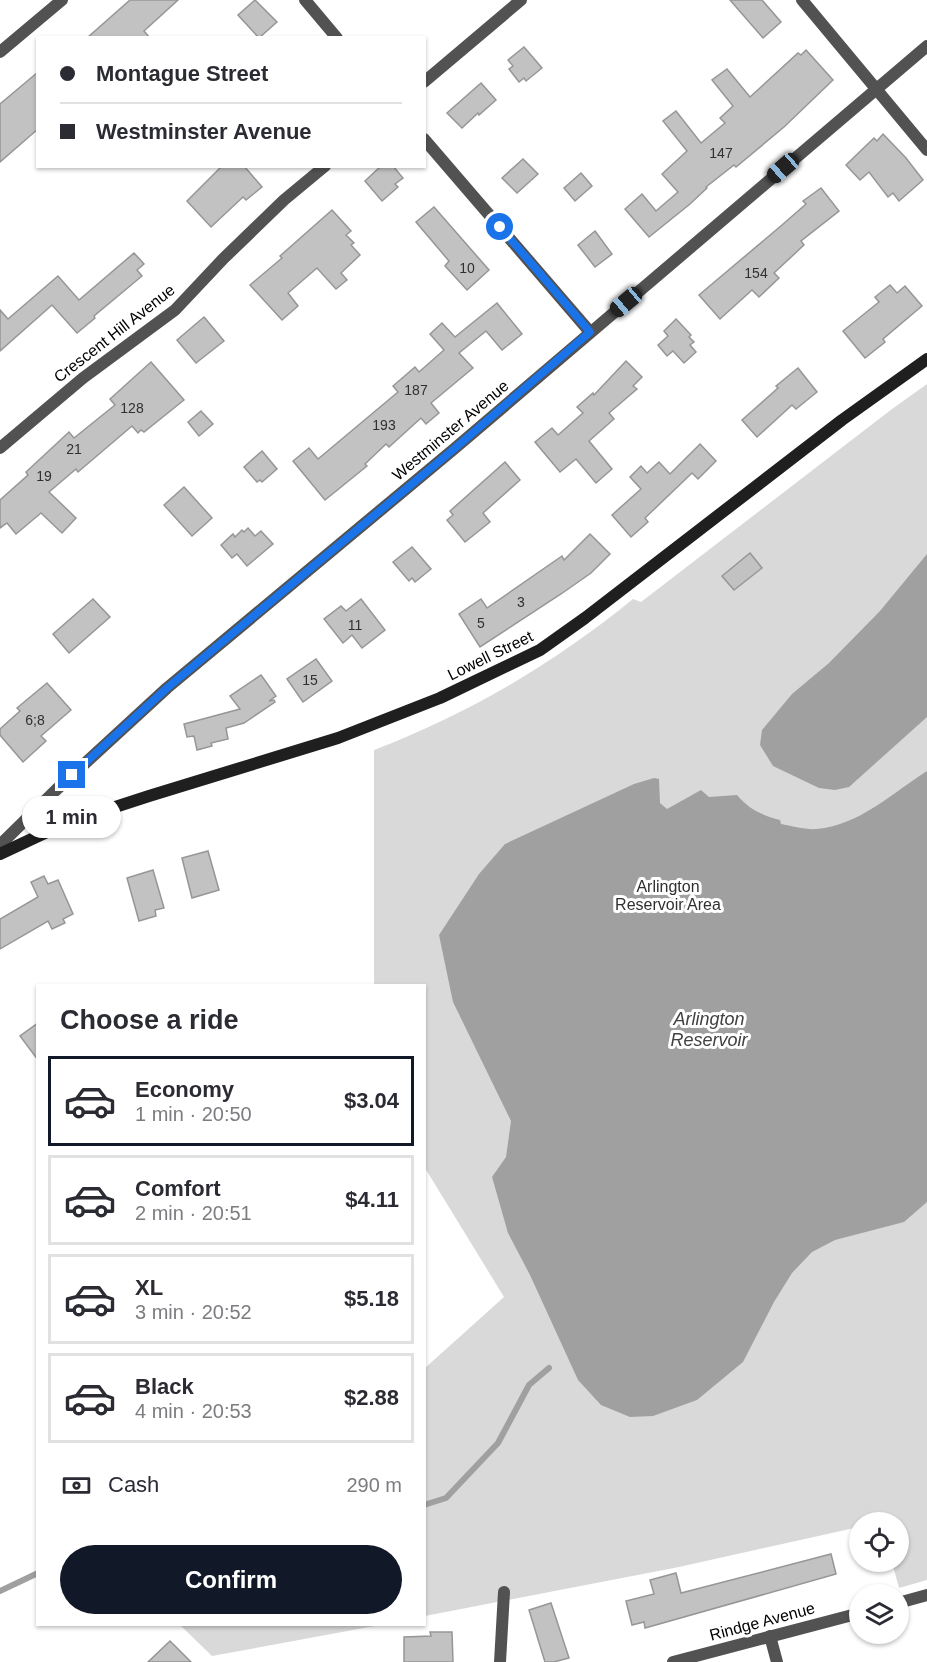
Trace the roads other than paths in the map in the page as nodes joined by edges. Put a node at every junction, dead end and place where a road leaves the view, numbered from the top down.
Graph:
1 (62, 0) edge
2 (305, 0) edge
3 (521, 0) edge
4 (802, 0) edge
5 (335, 36) edge
6 (927, 46) edge
7 (0, 52) edge
8 (426, 80) edge
9 (875, 88) junction
10 (426, 141) edge
11 (927, 150) edge
12 (323, 168) edge
13 (590, 332) junction
14 (927, 359) edge
15 (0, 448) edge
16 (0, 845) edge
17 (0, 854) edge
18 (504, 1592) dead end
19 (927, 1595) edge
20 (909, 1600) edge
21 (849, 1616) edge
22 (770, 1636) junction
23 (500, 1662) edge
24 (673, 1662) edge
25 (777, 1662) edge

1 - 7 street
2 - 5 street
3 - 8 street
4 - 9 street
6 - 9 street, Westminster Avenue
9 - 11 street
9 - 13 street, Westminster Avenue
10 - 13 street
12 - 15 street, Crescent Hill Avenue
13 - 16 street, Westminster Avenue
14 - 17 main road, Lowell Street
18 - 23 street
19 - 20 street
21 - 22 street, Rindge Avenue
22 - 24 street, Rindge Avenue
22 - 25 street

